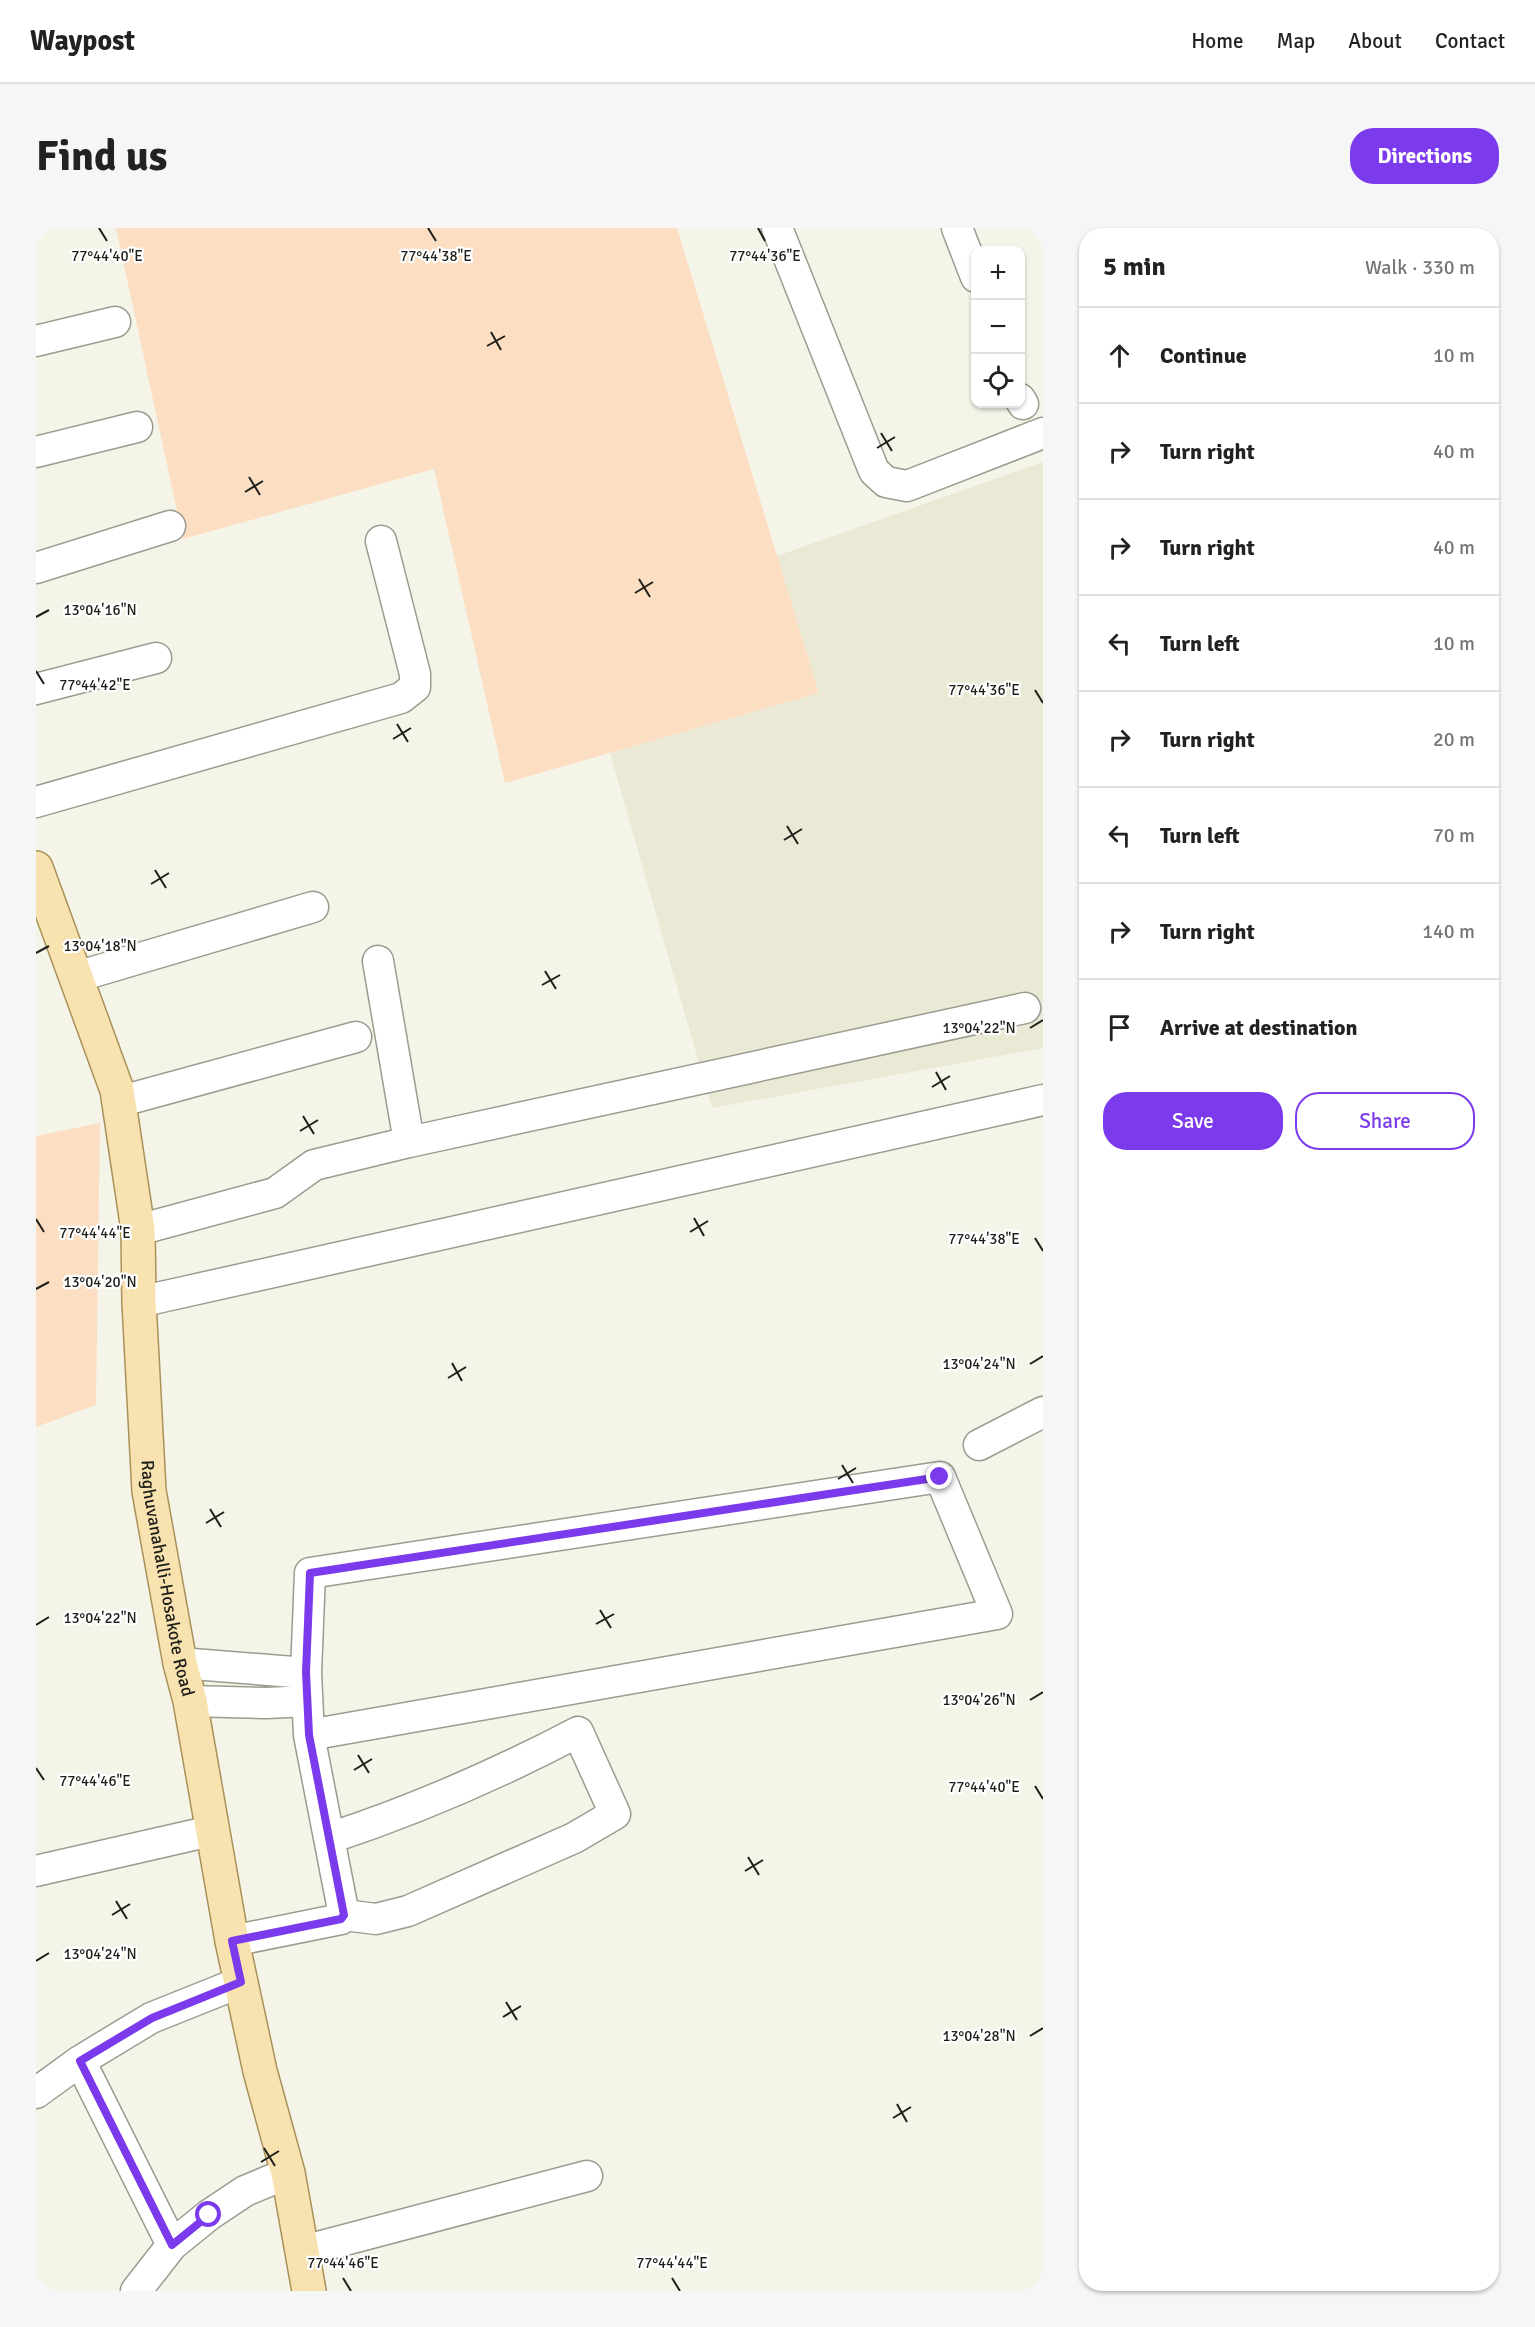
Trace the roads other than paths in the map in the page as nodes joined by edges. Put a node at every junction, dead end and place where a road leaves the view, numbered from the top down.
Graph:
1 (777, 228) edge
2 (957, 228) edge
3 (971, 266) edge
4 (114, 322) dead end
5 (36, 341) edge
6 (138, 427) dead end
7 (1043, 433) edge
8 (36, 452) edge
9 (170, 526) dead end
10 (381, 542) dead end
11 (36, 568) edge
12 (156, 658) dead end
13 (36, 689) edge
14 (36, 802) edge
15 (36, 868) edge
16 (313, 907) dead end
17 (378, 962) dead end
18 (76, 977) junction
19 (1025, 1008) dead end
20 (356, 1037) dead end
21 (1043, 1100) edge
22 (118, 1102) junction
23 (409, 1142) junction
24 (138, 1230) junction
25 (139, 1302) junction
26 (1043, 1412) edge
27 (979, 1445) dead end
28 (180, 1663) junction
29 (306, 1687) junction
30 (190, 1701) junction
31 (309, 1735) junction
32 (211, 1831) junction
33 (330, 1838) junction
34 (36, 1870) edge
35 (344, 1915) junction
36 (232, 1941) junction
37 (241, 1982) junction
38 (80, 2061) junction
39 (36, 2093) edge
40 (288, 2173) junction
41 (587, 2176) dead end
42 (172, 2245) junction
43 (303, 2251) junction
44 (136, 2291) edge
45 (309, 2291) edge

1 - 7 street
2 - 3 street
4 - 5 street
6 - 8 street
9 - 11 street
10 - 14 street
12 - 13 street
15 - 18 main road, Raghuvanahalli-Hosakote Road
16 - 18 street
17 - 23 street
18 - 22 main road, Raghuvanahalli-Hosakote Road
19 - 23 street
20 - 22 street
21 - 25 street
22 - 24 main road, Raghuvanahalli-Hosakote Road
23 - 24 street
24 - 25 main road, Raghuvanahalli-Hosakote Road
25 - 28 main road, Raghuvanahalli-Hosakote Road
26 - 27 street
28 - 29 street
28 - 30 main road, Raghuvanahalli-Hosakote Road
29 - 30 street
29 - 31 street
29 - 31 street
30 - 32 main road, Raghuvanahalli-Hosakote Road
31 - 33 street
32 - 34 street
32 - 36 main road, Raghuvanahalli-Hosakote Road
33 - 35 street
33 - 35 street
35 - 36 street
36 - 37 main road, Raghuvanahalli-Hosakote Road
37 - 38 street
37 - 40 main road, Raghuvanahalli-Hosakote Road
38 - 39 street
38 - 42 street
40 - 42 street
40 - 43 main road, Raghuvanahalli-Hosakote Road
41 - 43 street
42 - 44 street
43 - 45 main road, Raghuvanahalli-Hosakote Road

